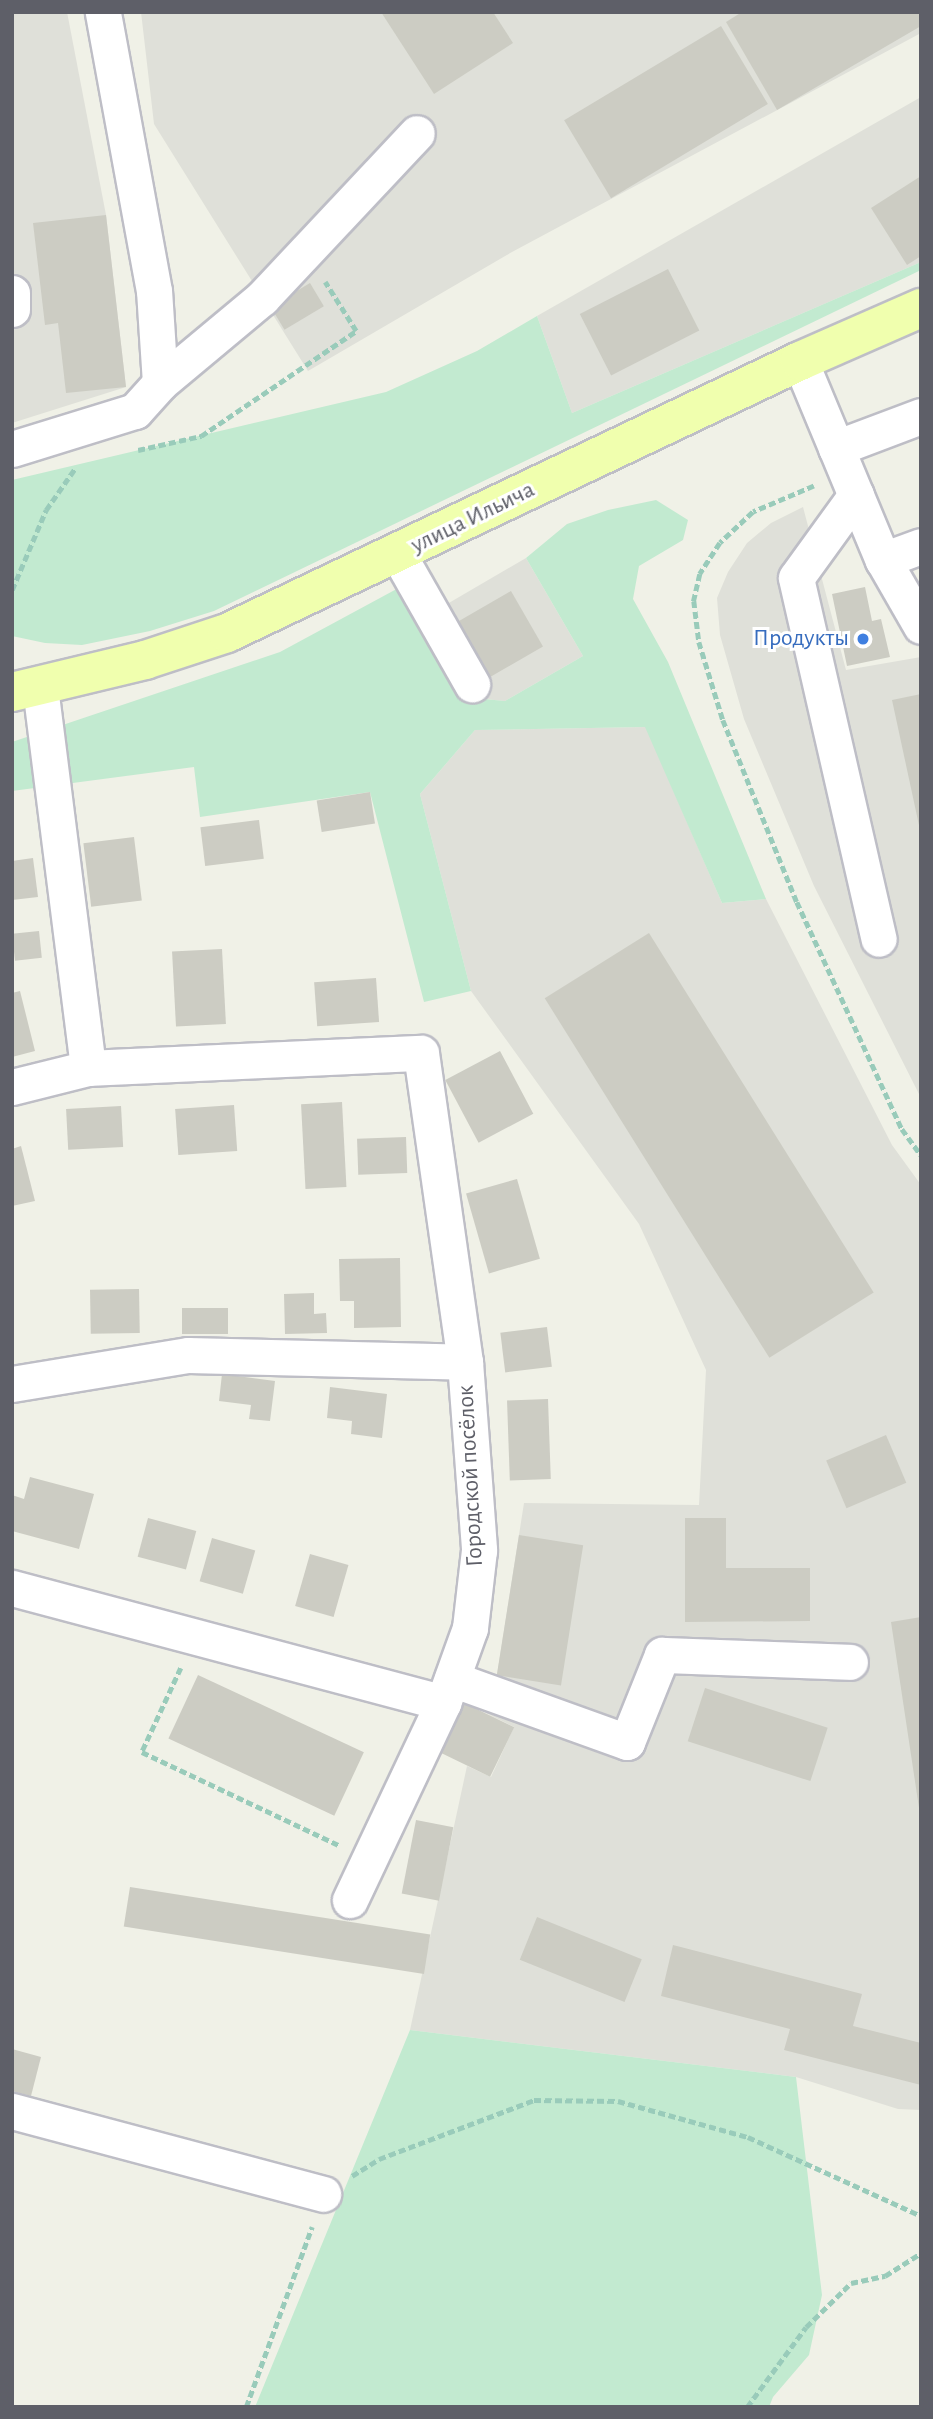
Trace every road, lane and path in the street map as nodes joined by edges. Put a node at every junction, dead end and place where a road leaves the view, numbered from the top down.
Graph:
1 (103, 12) edge
2 (417, 133) dead end
3 (305, 252) junction
4 (12, 293) edge
5 (921, 308) edge
6 (12, 309) edge
7 (800, 361) junction
8 (160, 383) junction
9 (921, 416) edge
10 (12, 449) edge
11 (133, 452) dead end
12 (79, 464) dead end
13 (846, 472) junction
14 (921, 546) edge
15 (398, 554) junction
16 (883, 559) junction
17 (12, 590) edge
18 (921, 626) edge
19 (472, 684) dead end
20 (26, 689) edge
21 (879, 939) dead end
22 (88, 1068) junction
23 (12, 1087) edge
24 (921, 1155) edge
25 (464, 1362) junction
26 (12, 1384) edge
27 (12, 1588) edge
28 (195, 1637) junction
29 (850, 1662) dead end
30 (447, 1691) junction
31 (369, 1859) junction
32 (349, 1900) dead end
33 (12, 2111) edge
34 (323, 2194) junction
35 (921, 2216) edge
36 (921, 2253) edge
37 (246, 2407) edge
38 (747, 2407) edge

1 - 8 street
2 - 3 street
3 - 8 street
3 - 11 path
4 - 6 street
5 - 7 main road, улица Ильича
7 - 13 street
7 - 15 main road, улица Ильича
8 - 10 street
9 - 13 street
12 - 17 path
13 - 16 street
13 - 21 street
13 - 24 path
14 - 16 street
15 - 19 street
15 - 20 main road, улица Ильича
16 - 18 street
20 - 22 street
22 - 23 street
22 - 25 street, Городской посёлок
25 - 26 street
25 - 30 street, Городской посёлок
27 - 28 street
28 - 30 street
28 - 31 path
29 - 30 street
30 - 31 street, Городской посёлок
31 - 32 street, Городской посёлок
33 - 34 street
34 - 35 path
34 - 37 path
36 - 38 path

